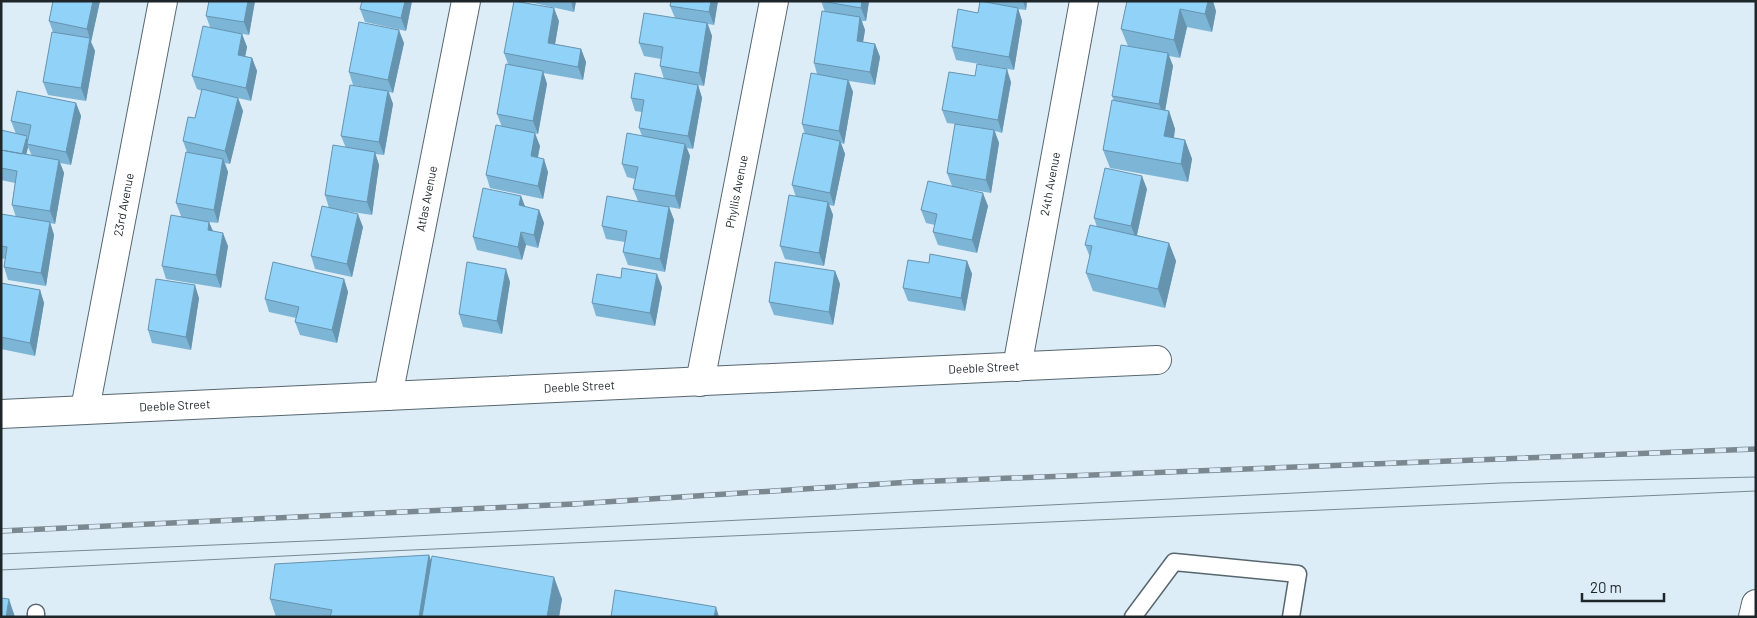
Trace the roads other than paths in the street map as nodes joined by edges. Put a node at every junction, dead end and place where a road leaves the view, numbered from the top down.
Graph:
1 (163, 1) edge
2 (466, 1) edge
3 (774, 1) edge
4 (1084, 1) edge
5 (1157, 360) dead end
6 (1017, 367) junction
7 (700, 382) junction
8 (388, 396) junction
9 (85, 409) junction
10 (1, 414) edge
11 (1756, 604) edge
12 (1133, 617) edge
13 (1290, 617) edge
14 (1753, 617) edge

1 - 9 street, 23rd Avenue
2 - 8 street, Atlas Avenue
3 - 7 street, Phyllis Avenue
4 - 6 street, 24th Avenue
5 - 6 street, Deeble Street
6 - 7 street, Deeble Street
7 - 8 street, Deeble Street
8 - 9 street, Deeble Street
9 - 10 street, Deeble Street
11 - 14 street
12 - 13 lane

